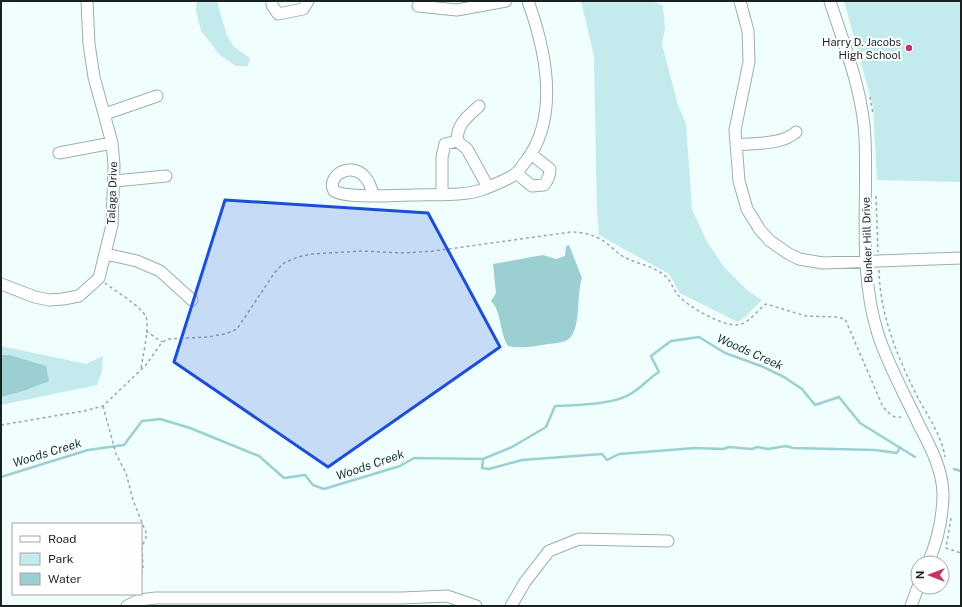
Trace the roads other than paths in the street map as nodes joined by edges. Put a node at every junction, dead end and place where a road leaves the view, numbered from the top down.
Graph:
1 (87, 1) edge
2 (272, 1) edge
3 (308, 1) edge
4 (506, 1) edge
5 (528, 1) edge
6 (740, 1) edge
7 (830, 1) edge
8 (418, 6) dead end
9 (157, 96) dead end
10 (479, 106) dead end
11 (105, 114) junction
12 (796, 132) dead end
13 (457, 141) junction
14 (112, 143) junction
15 (736, 145) junction
16 (59, 153) dead end
17 (531, 154) junction
18 (516, 173) junction
19 (166, 176) dead end
20 (115, 181) junction
21 (488, 187) junction
22 (442, 194) junction
23 (373, 196) dead end
24 (106, 254) junction
25 (961, 258) edge
26 (866, 262) junction
27 (1, 284) edge
28 (192, 300) dead end
29 (668, 541) dead end
30 (931, 555) edge
31 (915, 595) edge
32 (216, 602) edge
33 (127, 606) edge
34 (476, 606) edge
35 (511, 606) edge
36 (912, 606) edge

1 - 11 street, Talaga Drive
2 - 3 street
4 - 8 street
5 - 17 street
6 - 15 street
7 - 26 street, Bunker Hill Drive
9 - 11 street
10 - 13 street
11 - 14 street, Talaga Drive
12 - 15 street
13 - 21 street
13 - 22 street
14 - 16 street
14 - 20 street, Talaga Drive
15 - 26 street
17 - 18 street
17 - 18 street
18 - 21 street
19 - 20 street
20 - 24 street, Talaga Drive
21 - 22 street
22 - 23 street
24 - 27 street, Talaga Drive
24 - 28 street
25 - 26 street
26 - 30 street, Bunker Hill Drive
29 - 35 street
31 - 36 street
32 - 33 street
32 - 34 street

